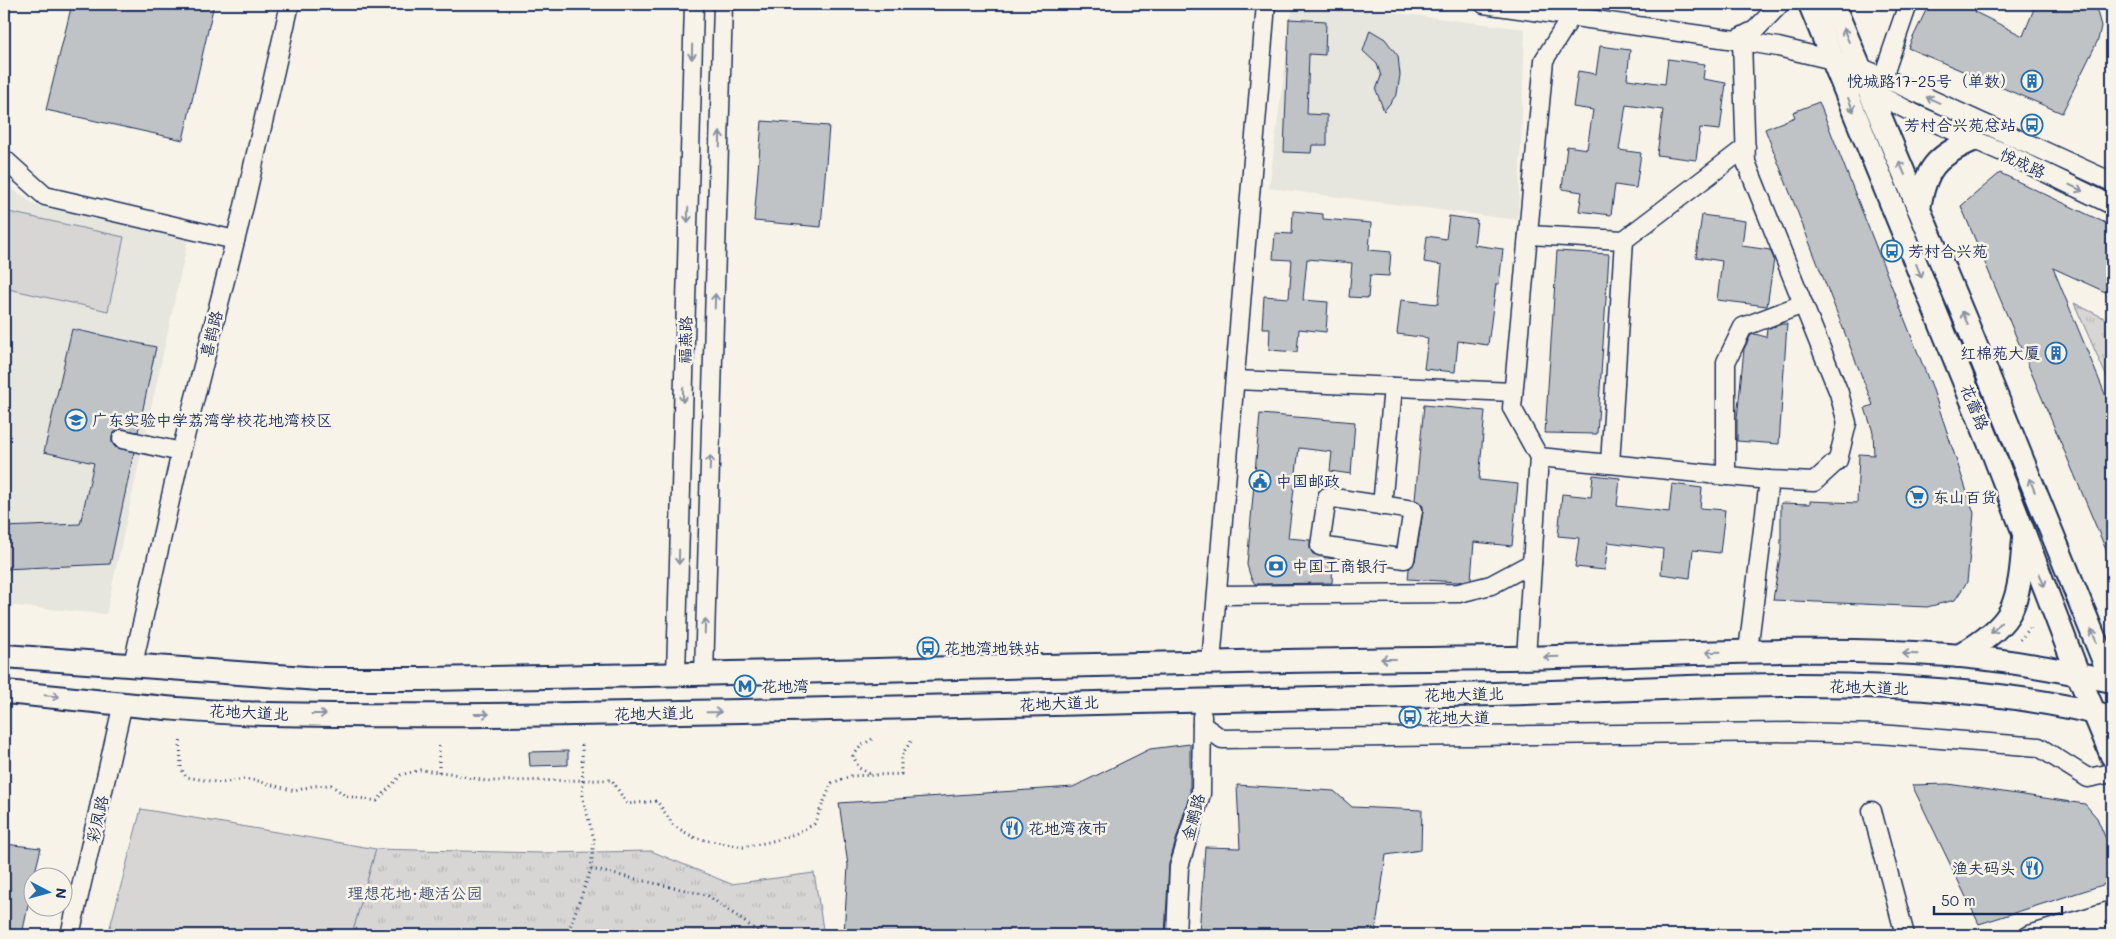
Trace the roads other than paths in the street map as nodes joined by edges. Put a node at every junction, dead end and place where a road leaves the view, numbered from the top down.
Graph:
1 (290, 4) edge
2 (694, 4) edge
3 (724, 4) edge
4 (1266, 4) edge
5 (1484, 4) edge
6 (1780, 4) edge
7 (1810, 4) edge
8 (1833, 4) edge
9 (1908, 4) edge
10 (1571, 16) junction
11 (1738, 40) junction
12 (1833, 60) junction
13 (1858, 66) junction
14 (1876, 84) junction
15 (1973, 140) junction
16 (1746, 146) junction
17 (4, 159) edge
18 (2112, 182) edge
19 (2112, 205) edge
20 (1919, 209) junction
21 (1528, 235) junction
22 (235, 240) junction
23 (1624, 240) junction
24 (1803, 304) junction
25 (1235, 380) junction
26 (1393, 387) junction
27 (1513, 392) junction
28 (122, 439) dead end
29 (182, 452) junction
30 (1539, 458) junction
31 (1610, 464) junction
32 (1726, 476) junction
33 (1769, 480) junction
34 (1382, 506) junction
35 (2025, 535) junction
36 (1532, 563) junction
37 (1217, 595) junction
38 (1748, 651) junction
39 (4, 656) edge
40 (1959, 656) junction
41 (1526, 658) junction
42 (134, 664) junction
43 (1211, 664) junction
44 (2078, 674) junction
45 (676, 675) junction
46 (704, 675) junction
47 (2112, 681) edge
48 (4, 692) edge
49 (1202, 698) junction
50 (123, 703) junction
51 (2104, 715) edge
52 (1202, 725) junction
53 (2112, 756) edge
54 (2112, 773) edge
55 (1872, 811) dead end
56 (2112, 910) edge
57 (2093, 916) junction
58 (70, 935) edge
59 (1176, 935) edge
60 (1905, 935) edge
61 (2031, 935) edge
62 (2099, 935) edge

1 - 22 street, 喜鹊路
2 -> 45 street, 福燕路
46 -> 3 street, 福燕路
4 - 25 street
5 - 10 street
6 - 11 street
7 - 12 main road, 花蕾路
13 -> 8 main road, 花蕾路
9 - 14 street
10 - 11 street
10 - 21 street
11 - 12 street
11 - 16 street
12 - 13 street
12 - 14 street, 悦成路
12 -> 35 main road, 花蕾路
13 - 14 main road, 花蕾路
14 - 15 street, 悦成路
18 -> 14 street, 悦成路
20 -> 14 main road, 花蕾路
15 -> 19 street, 悦成路
15 - 20 main road
16 - 23 street
16 - 24 street
17 - 22 street
47 -> 20 main road, 花蕾路
21 - 23 street
21 - 27 street
22 - 29 street, 喜鹊路
23 - 31 street
24 - 32 street
24 - 33 street
25 - 26 street
25 - 37 street
26 - 27 street
26 - 34 street
27 - 30 street
28 - 29 street
29 - 42 street, 喜鹊路
30 - 31 street
30 - 36 street
31 - 32 street
32 - 33 street
33 - 38 street
34 - 34 street
35 -> 40 main road
35 -> 44 main road, 花蕾路
36 - 37 street
36 - 41 street
37 - 43 street
40 -> 38 main road, 花地大道北
38 -> 41 main road, 花地大道北
39 - 42 main road, 花地大道北
40 - 44 main road, 花地大道北
41 -> 43 main road, 花地大道北
42 - 45 main road, 花地大道北
43 - 46 main road, 花地大道北
44 - 47 main road, 花地大道北
44 - 51 main road, 花蕾路
45 - 46 main road, 花地大道北
48 -> 50 main road, 花地大道北
50 -> 49 main road, 花地大道北
49 - 51 main road, 花地大道北
49 - 52 street, 金鹏路
50 - 58 street, 彩凤路
51 - 53 main road, 花蕾路
52 - 54 street
52 - 59 street, 金鹏路
55 - 60 street
56 - 57 street
57 - 61 street
57 - 62 street

